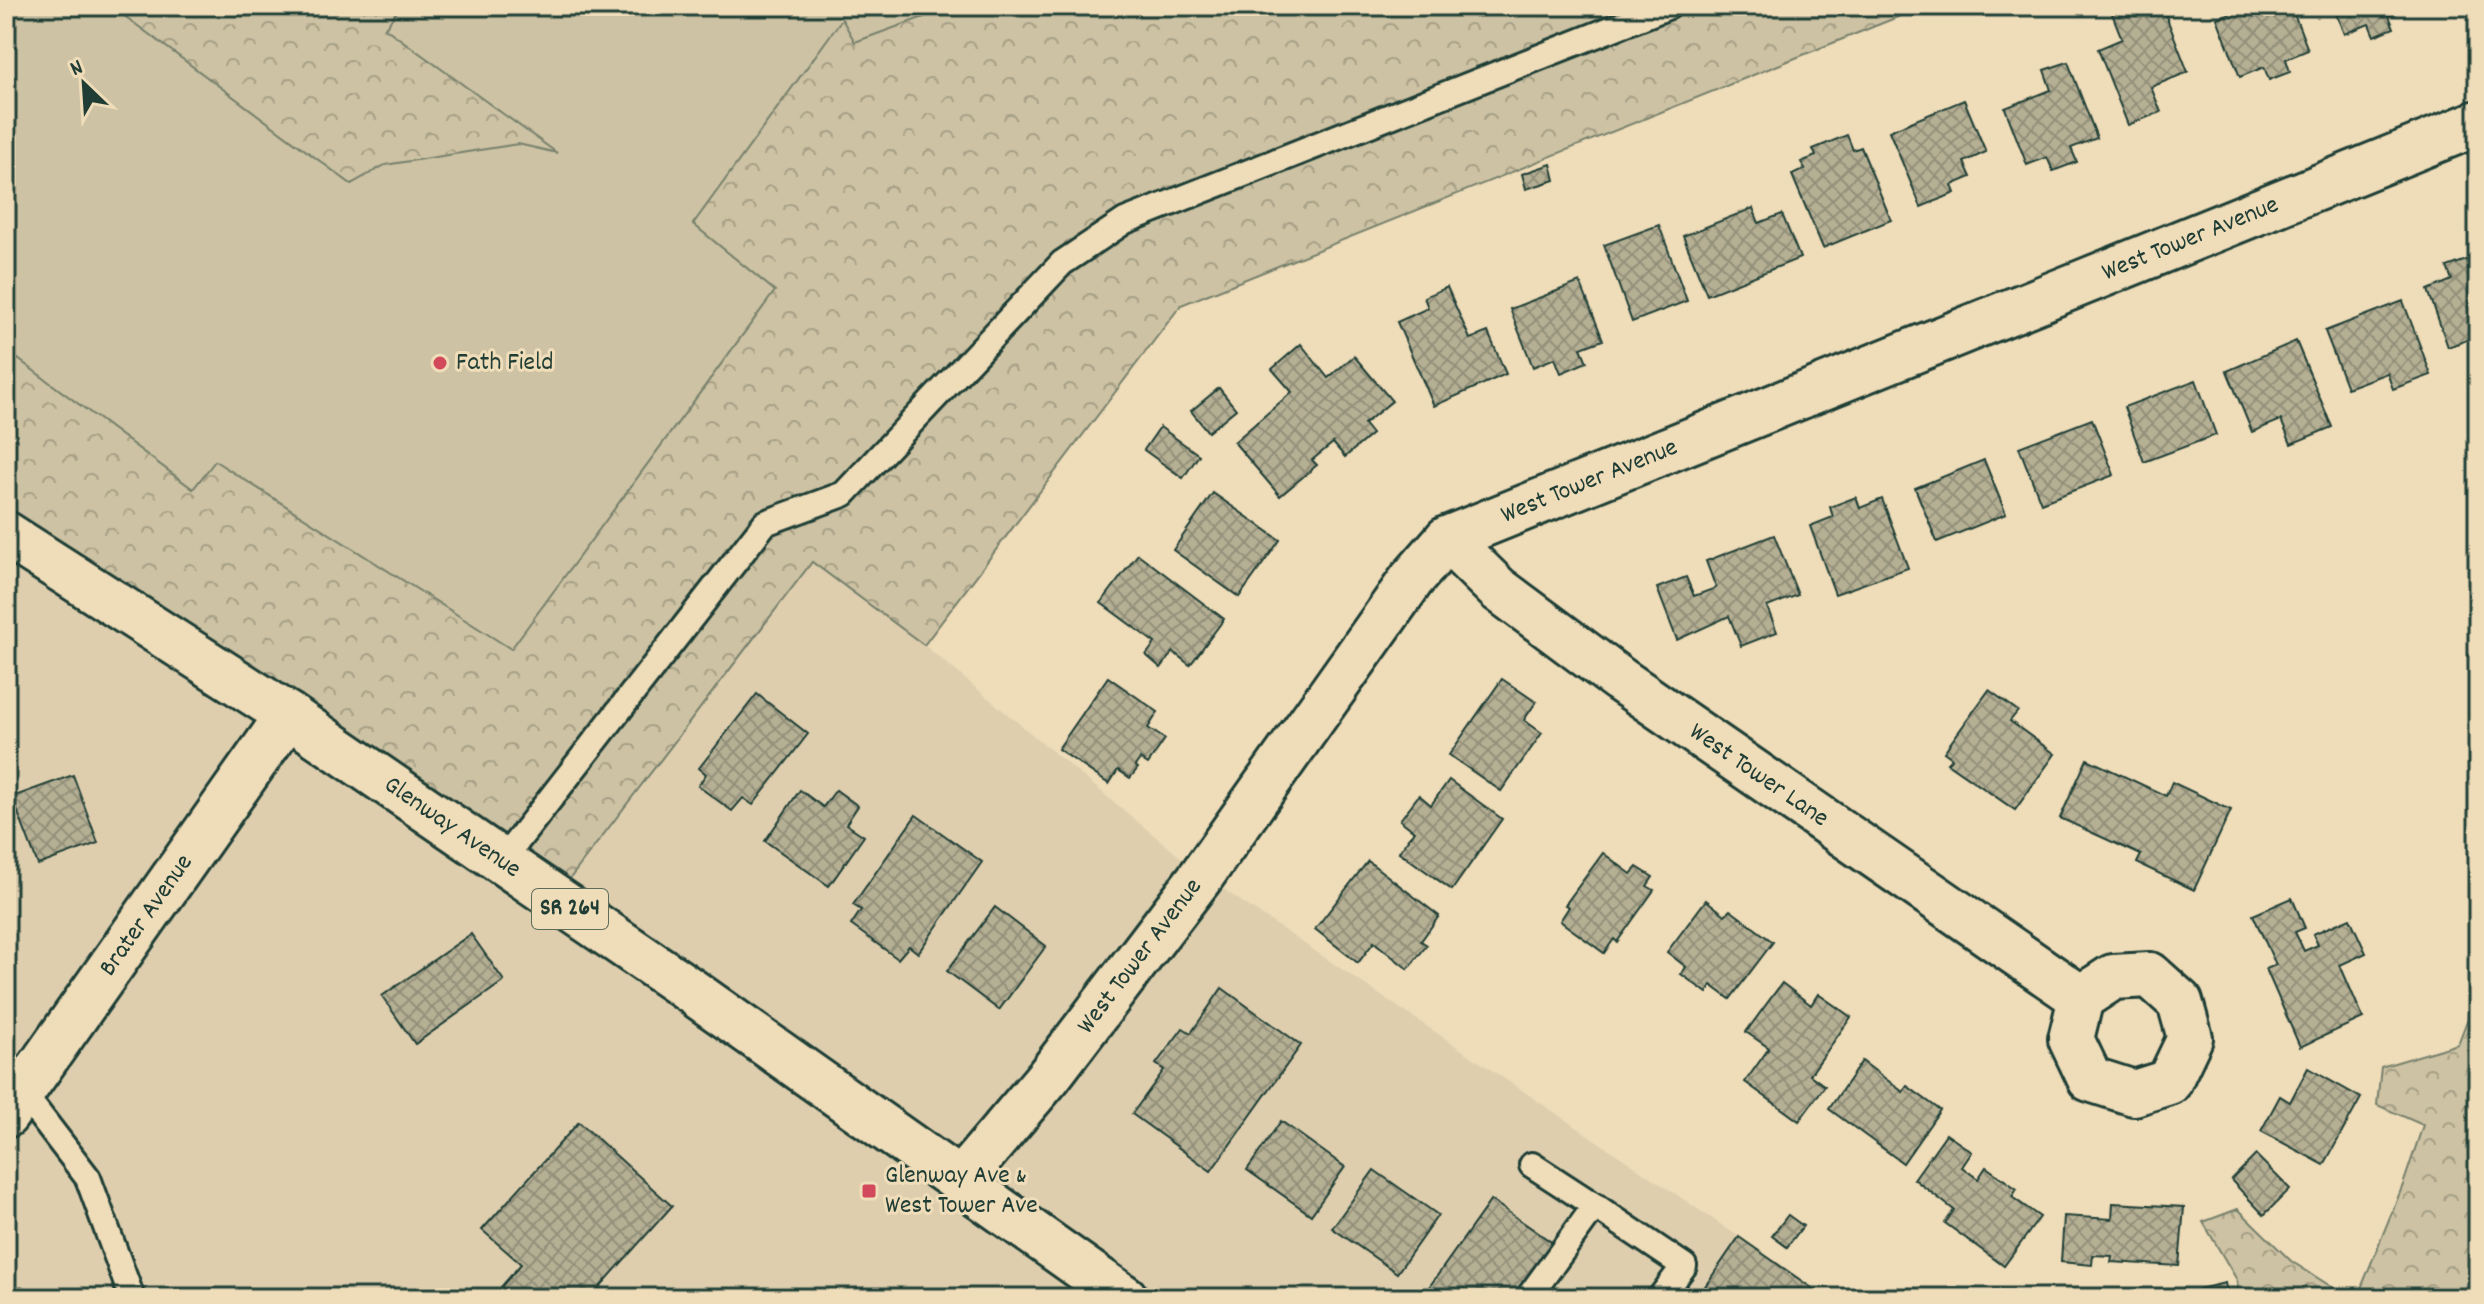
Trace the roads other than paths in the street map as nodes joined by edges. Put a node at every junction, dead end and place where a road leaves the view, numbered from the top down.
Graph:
1 (1669, 6) edge
2 (2478, 123) edge
3 (6, 534) edge
4 (1447, 539) junction
5 (288, 715) junction
6 (501, 862) junction
7 (2081, 998) dead end
8 (14, 1104) edge
9 (1532, 1165) dead end
10 (960, 1181) junction
11 (1595, 1206) junction
12 (132, 1298) edge
13 (1125, 1298) edge
14 (1528, 1298) edge
15 (1660, 1298) edge

1 - 6 lane
2 - 4 street, West Tower Avenue
3 - 5 street, Glenway Avenue / SR 264
4 - 7 street, West Tower Lane
4 - 10 street, West Tower Avenue
5 - 6 street, Glenway Avenue / SR 264
5 - 8 street, Brater Avenue
6 - 10 street, Glenway Avenue / SR 264
8 - 12 lane
9 - 11 lane
10 - 13 street, Glenway Avenue / SR 264
11 - 14 lane
11 - 15 lane

